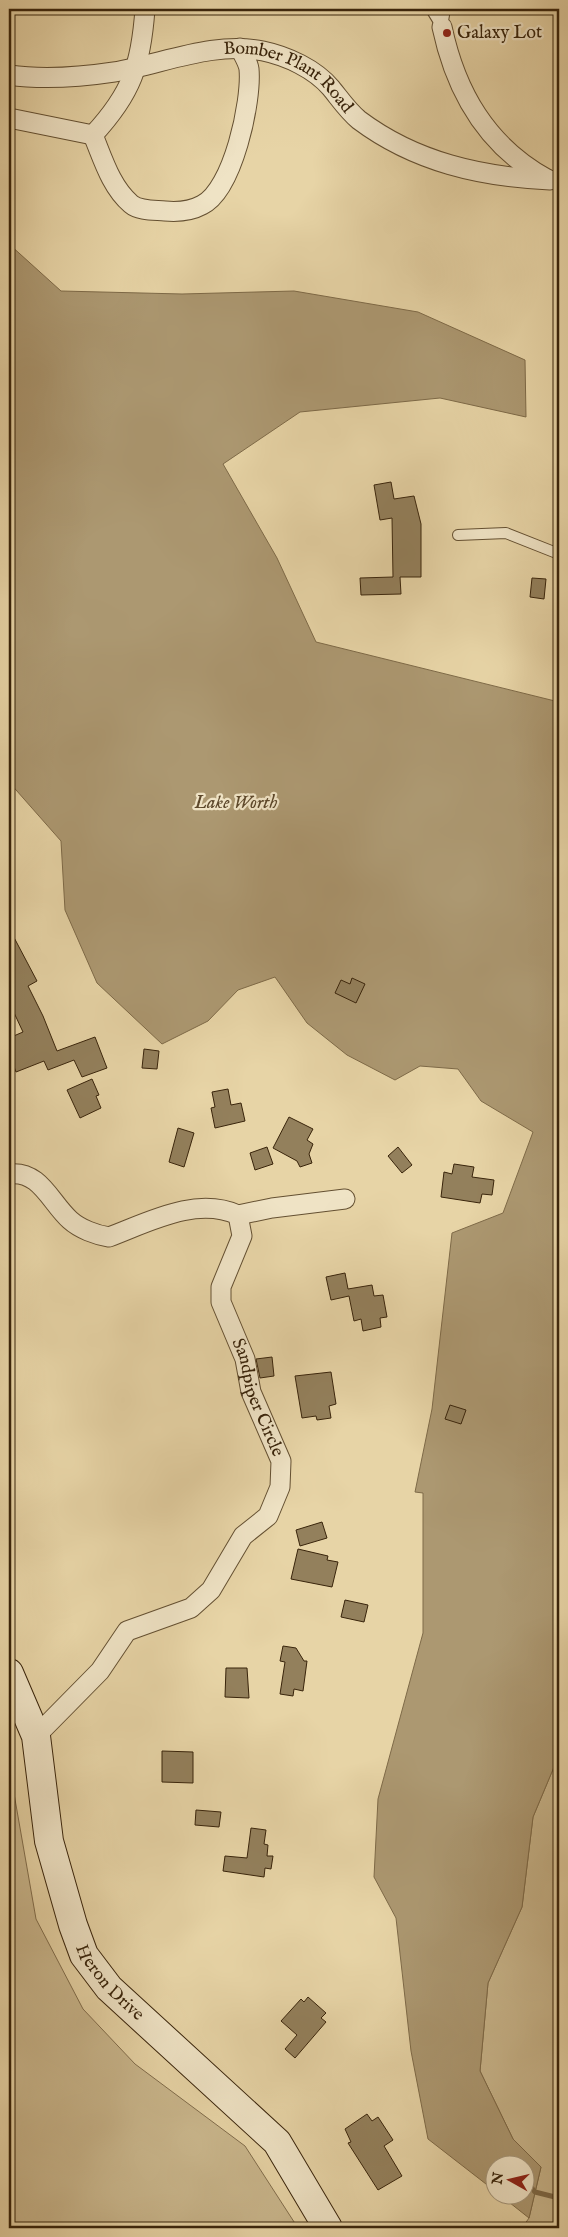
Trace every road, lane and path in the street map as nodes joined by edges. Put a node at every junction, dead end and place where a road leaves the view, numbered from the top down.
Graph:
1 (145, 9) edge
2 (431, 9) edge
3 (443, 18) edge
4 (240, 48) junction
5 (137, 66) junction
6 (9, 75) edge
7 (9, 118) edge
8 (93, 135) junction
9 (555, 182) edge
10 (458, 535) dead end
11 (559, 554) edge
12 (9, 1174) edge
13 (345, 1199) dead end
14 (238, 1215) junction
15 (9, 1673) edge
16 (36, 1736) junction
17 (328, 2228) edge

1 - 5 street
2 - 3 lane
3 - 9 street, Bomber Plant Road
4 - 5 street, Bomber Plant Road
4 - 8 street
4 - 9 street, Bomber Plant Road
5 - 6 street, Bomber Plant Road
5 - 8 street
7 - 8 street
10 - 11 lane
12 - 14 street
13 - 14 street
14 - 16 street, Sandpiper Circle
15 - 16 street, Heron Drive
16 - 17 street, Heron Drive

